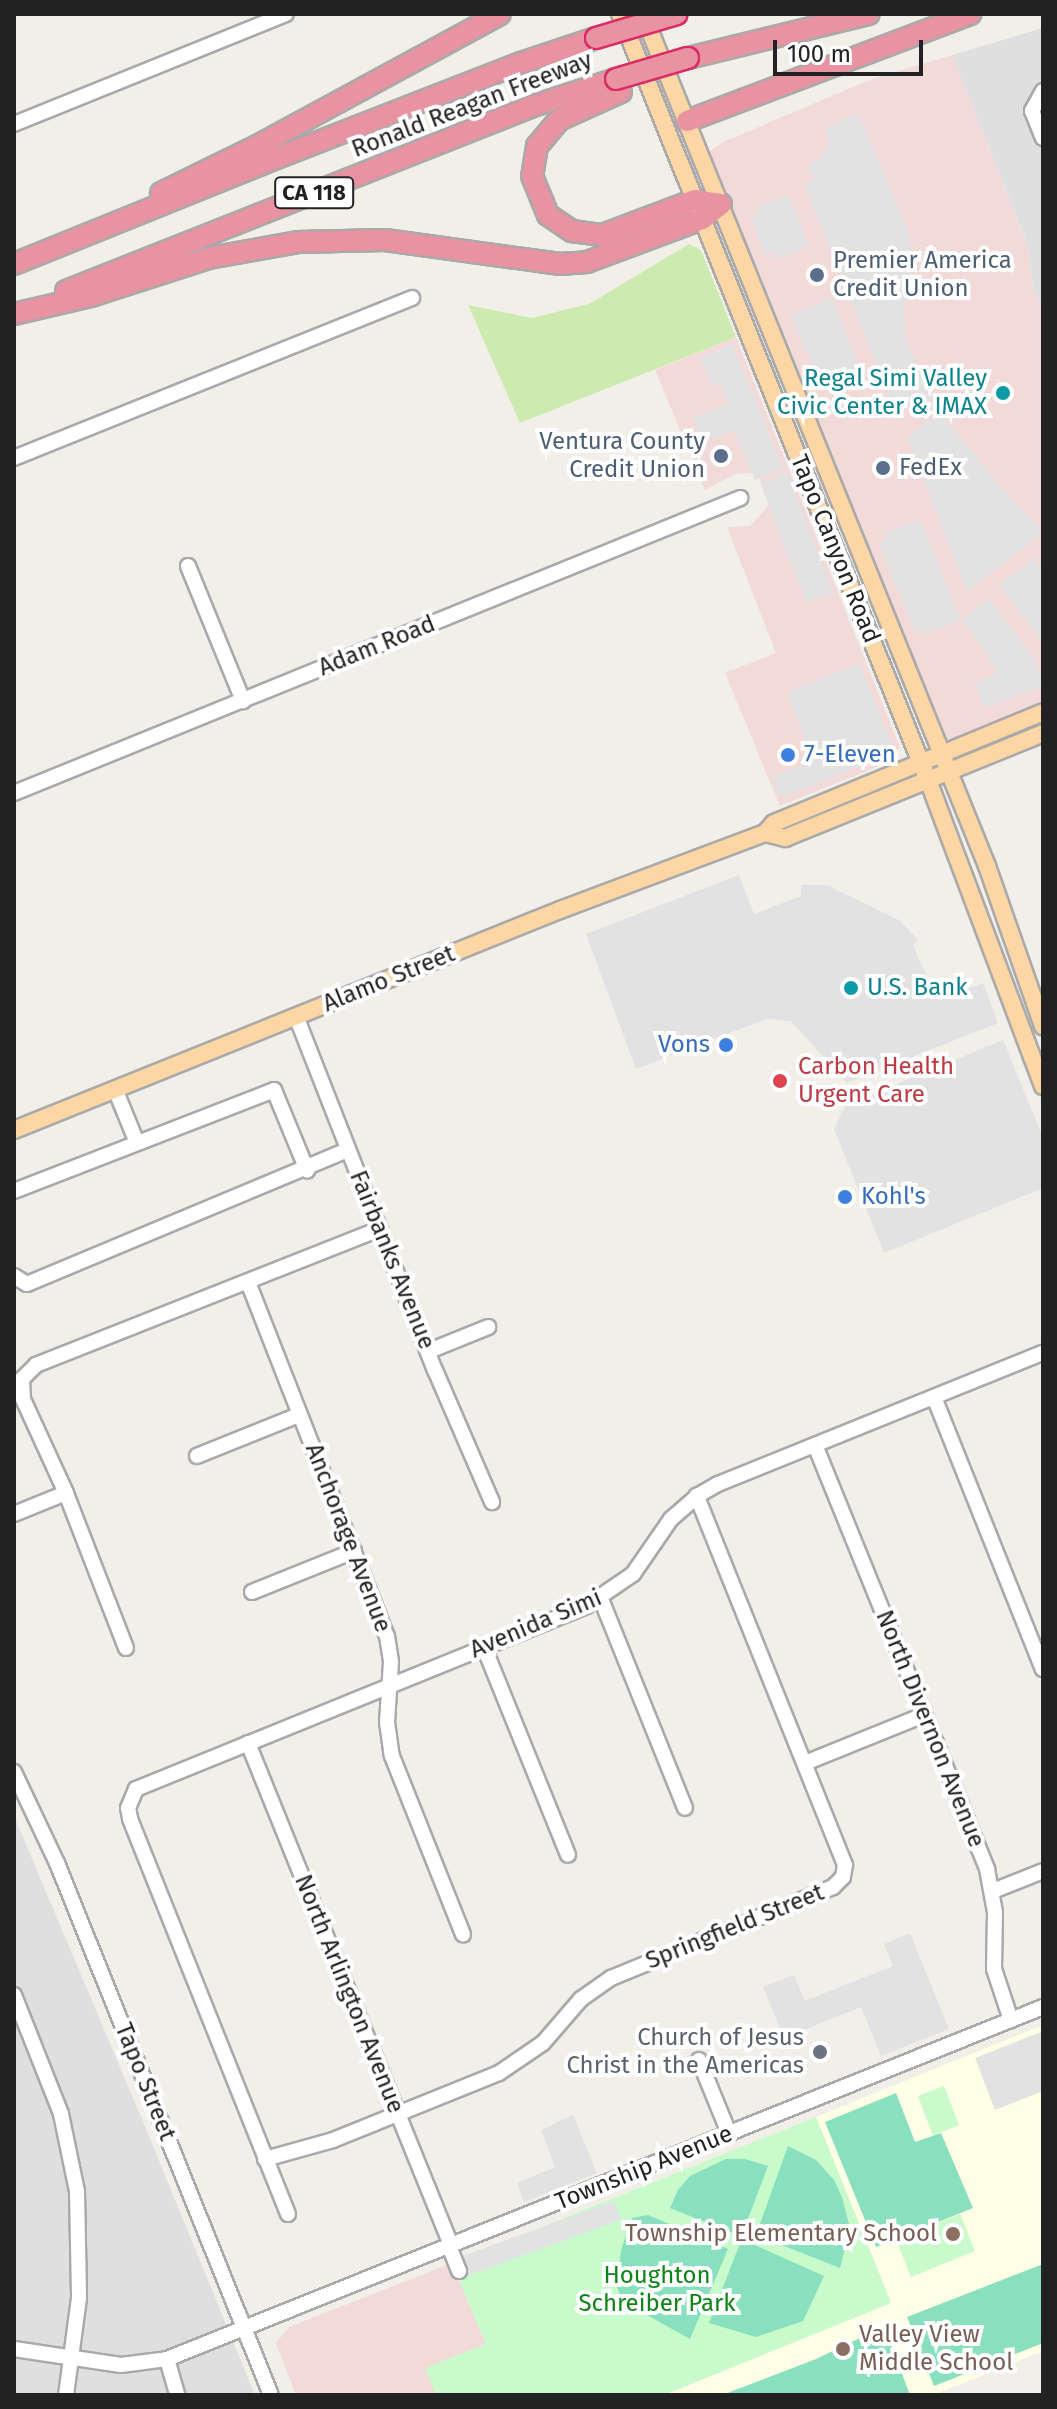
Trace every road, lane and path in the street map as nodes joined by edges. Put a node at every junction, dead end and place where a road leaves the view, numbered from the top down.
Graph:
1 (286, 14) edge
2 (500, 14) edge
3 (644, 14) edge
4 (677, 14) edge
5 (869, 14) edge
6 (970, 14) edge
7 (620, 22) edge
8 (618, 86) junction
9 (1043, 91) edge
10 (687, 121) junction
11 (14, 124) edge
12 (1043, 138) edge
13 (721, 204) junction
14 (699, 209) junction
15 (95, 231) junction
16 (14, 264) edge
17 (412, 298) dead end
18 (14, 313) edge
19 (14, 458) edge
20 (740, 498) dead end
21 (188, 566) dead end
22 (243, 701) junction
23 (1043, 712) edge
24 (1043, 733) edge
25 (941, 754) junction
26 (921, 762) junction
27 (948, 771) junction
28 (928, 780) junction
29 (14, 793) edge
30 (765, 833) junction
31 (296, 1016) junction
32 (1043, 1026) edge
33 (1043, 1086) edge
34 (115, 1089) junction
35 (14, 1130) edge
36 (137, 1143) junction
37 (348, 1150) junction
38 (307, 1170) junction
39 (14, 1191) edge
40 (380, 1229) junction
41 (14, 1276) edge
42 (248, 1282) junction
43 (488, 1327) dead end
44 (429, 1351) junction
45 (1043, 1353) edge
46 (934, 1397) junction
47 (299, 1415) junction
48 (815, 1445) junction
49 (197, 1456) dead end
50 (66, 1493) junction
51 (697, 1496) junction
52 (492, 1502) dead end
53 (14, 1514) edge
54 (354, 1551) junction
55 (252, 1592) dead end
56 (601, 1599) junction
57 (484, 1647) junction
58 (126, 1648) dead end
59 (1043, 1669) edge
60 (390, 1685) junction
61 (924, 1715) junction
62 (248, 1743) junction
63 (805, 1763) junction
64 (14, 1772) edge
65 (685, 1808) dead end
66 (568, 1855) dead end
67 (1043, 1871) edge
68 (993, 1891) junction
69 (463, 1934) dead end
70 (14, 1995) edge
71 (1043, 2007) edge
72 (1011, 2020) junction
73 (699, 2060) dead end
74 (398, 2113) junction
75 (729, 2133) junction
76 (265, 2159) junction
77 (288, 2214) dead end
78 (450, 2246) junction
79 (459, 2271) dead end
80 (244, 2329) junction
81 (14, 2349) edge
82 (72, 2359) junction
83 (167, 2359) junction
84 (66, 2395) edge
85 (177, 2395) edge
86 (271, 2395) edge

1 - 11 street
2 - 15 highway
3 - 7 highway, bridge
3 - 10 main road, Tapo Canyon Road
4 - 7 highway, Ronald Reagan Freeway / CA 118, bridge
5 - 8 highway
6 - 10 highway
7 - 14 main road, Tapo Canyon Road
7 - 15 highway, Ronald Reagan Freeway / CA 118, bridge
8 - 14 highway
8 - 18 highway, Ronald Reagan Freeway / CA 118
9 - 12 street
10 - 13 main road, Tapo Canyon Road
13 - 14 highway
13 - 25 main road, Tapo Canyon Road
14 - 18 highway
14 - 26 main road, Tapo Canyon Road
15 - 16 highway, Ronald Reagan Freeway / CA 118
17 - 19 street
20 - 22 street, Adam Road
21 - 22 street
22 - 29 street, Adam Road
23 - 25 main road, Alamo Street
24 - 27 main road, Alamo Street
25 - 26 main road, Alamo Street
25 - 27 main road, Tapo Canyon Road
26 - 28 main road, Tapo Canyon Road
26 - 30 main road, Alamo Street
27 - 28 main road, Alamo Street
27 - 32 main road, Tapo Canyon Road
28 - 30 main road, Alamo Street
28 - 33 main road, Tapo Canyon Road
30 - 31 main road, Alamo Street
31 - 34 main road, Alamo Street
31 - 37 street, Fairbanks Avenue
34 - 35 main road, Alamo Street
34 - 36 street
36 - 38 street
36 - 39 street
37 - 38 street
37 - 40 street, Fairbanks Avenue
38 - 41 street
40 - 42 street
40 - 44 street, Fairbanks Avenue
42 - 47 street, Anchorage Avenue
42 - 50 street
43 - 44 street
44 - 52 street, Fairbanks Avenue
45 - 46 street, Avenida Simi
46 - 48 street, Avenida Simi
46 - 59 street
47 - 49 street
47 - 54 street, Anchorage Avenue
48 - 51 street, Avenida Simi
48 - 61 street, North Divernon Avenue
50 - 53 street
50 - 58 street
51 - 56 street, Avenida Simi
51 - 63 street, Springfield Street
54 - 55 street
54 - 60 street, Anchorage Avenue
56 - 57 street, Avenida Simi
56 - 65 street
57 - 60 street, Avenida Simi
57 - 66 street
60 - 62 street, Avenida Simi
60 - 69 street, Anchorage Avenue
61 - 63 street
61 - 68 street, North Divernon Avenue
62 - 74 street, North Arlington Avenue
62 - 76 street, Avenida Simi
63 - 74 street, Springfield Street
64 - 80 street, Tapo Street
67 - 68 street
68 - 72 street, North Divernon Avenue
70 - 82 street
71 - 72 street, Township Avenue
72 - 75 street, Township Avenue
73 - 75 street
74 - 76 street, Springfield Street
74 - 78 street, North Arlington Avenue
75 - 78 street, Township Avenue
76 - 77 street
78 - 79 street, North Arlington Avenue
78 - 80 street, Township Avenue
80 - 83 street, Township Avenue
80 - 86 street, Tapo Street
81 - 82 street, Township Avenue
82 - 83 street, Township Avenue
82 - 84 street
83 - 85 street

